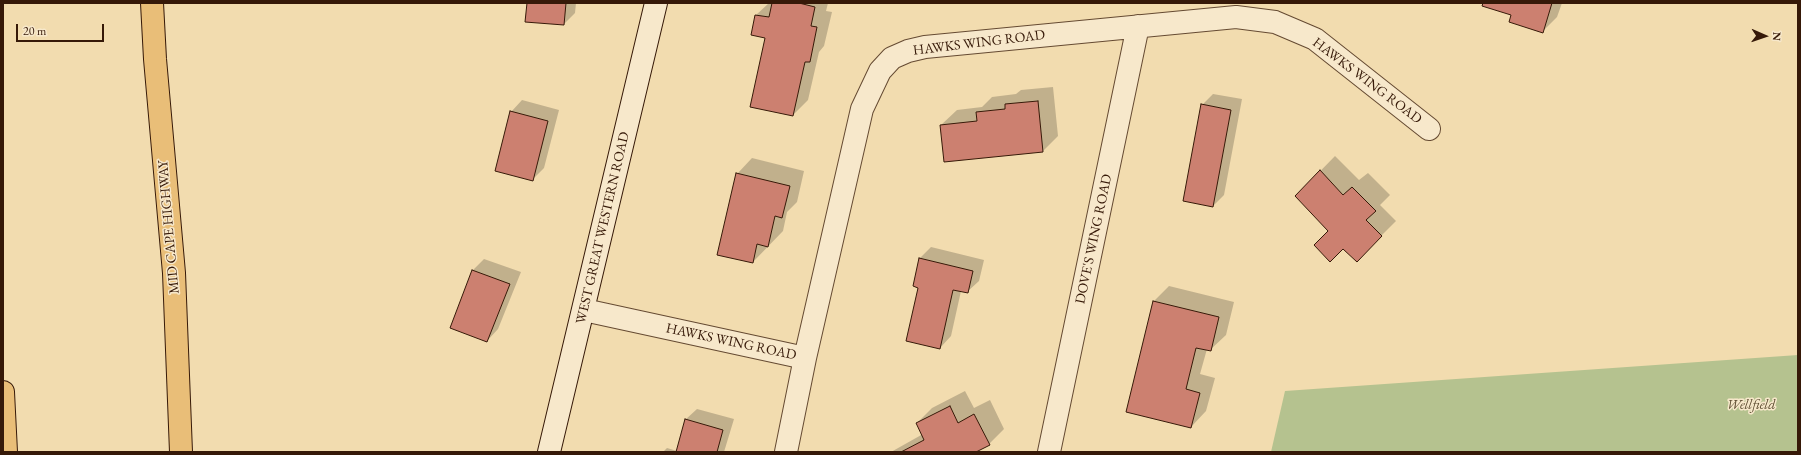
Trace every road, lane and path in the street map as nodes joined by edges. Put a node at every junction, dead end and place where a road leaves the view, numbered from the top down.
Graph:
1 (152, 3) edge
2 (656, 3) edge
3 (1138, 26) junction
4 (1429, 129) dead end
5 (584, 310) junction
6 (805, 358) junction
7 (3, 392) edge
8 (6, 452) edge
9 (181, 452) edge
10 (549, 452) edge
11 (786, 452) edge
12 (1049, 452) edge

1 - 9 highway, MID CAPE HIGHWAY
2 - 5 street, WEST GREAT WESTERN ROAD
3 - 4 street, HAWKS WING ROAD
3 - 6 street, HAWKS WING ROAD
3 - 12 street, DOVE'S WING ROAD
5 - 6 street, HAWKS WING ROAD
5 - 10 street, WEST GREAT WESTERN ROAD
6 - 11 street
7 - 8 highway

